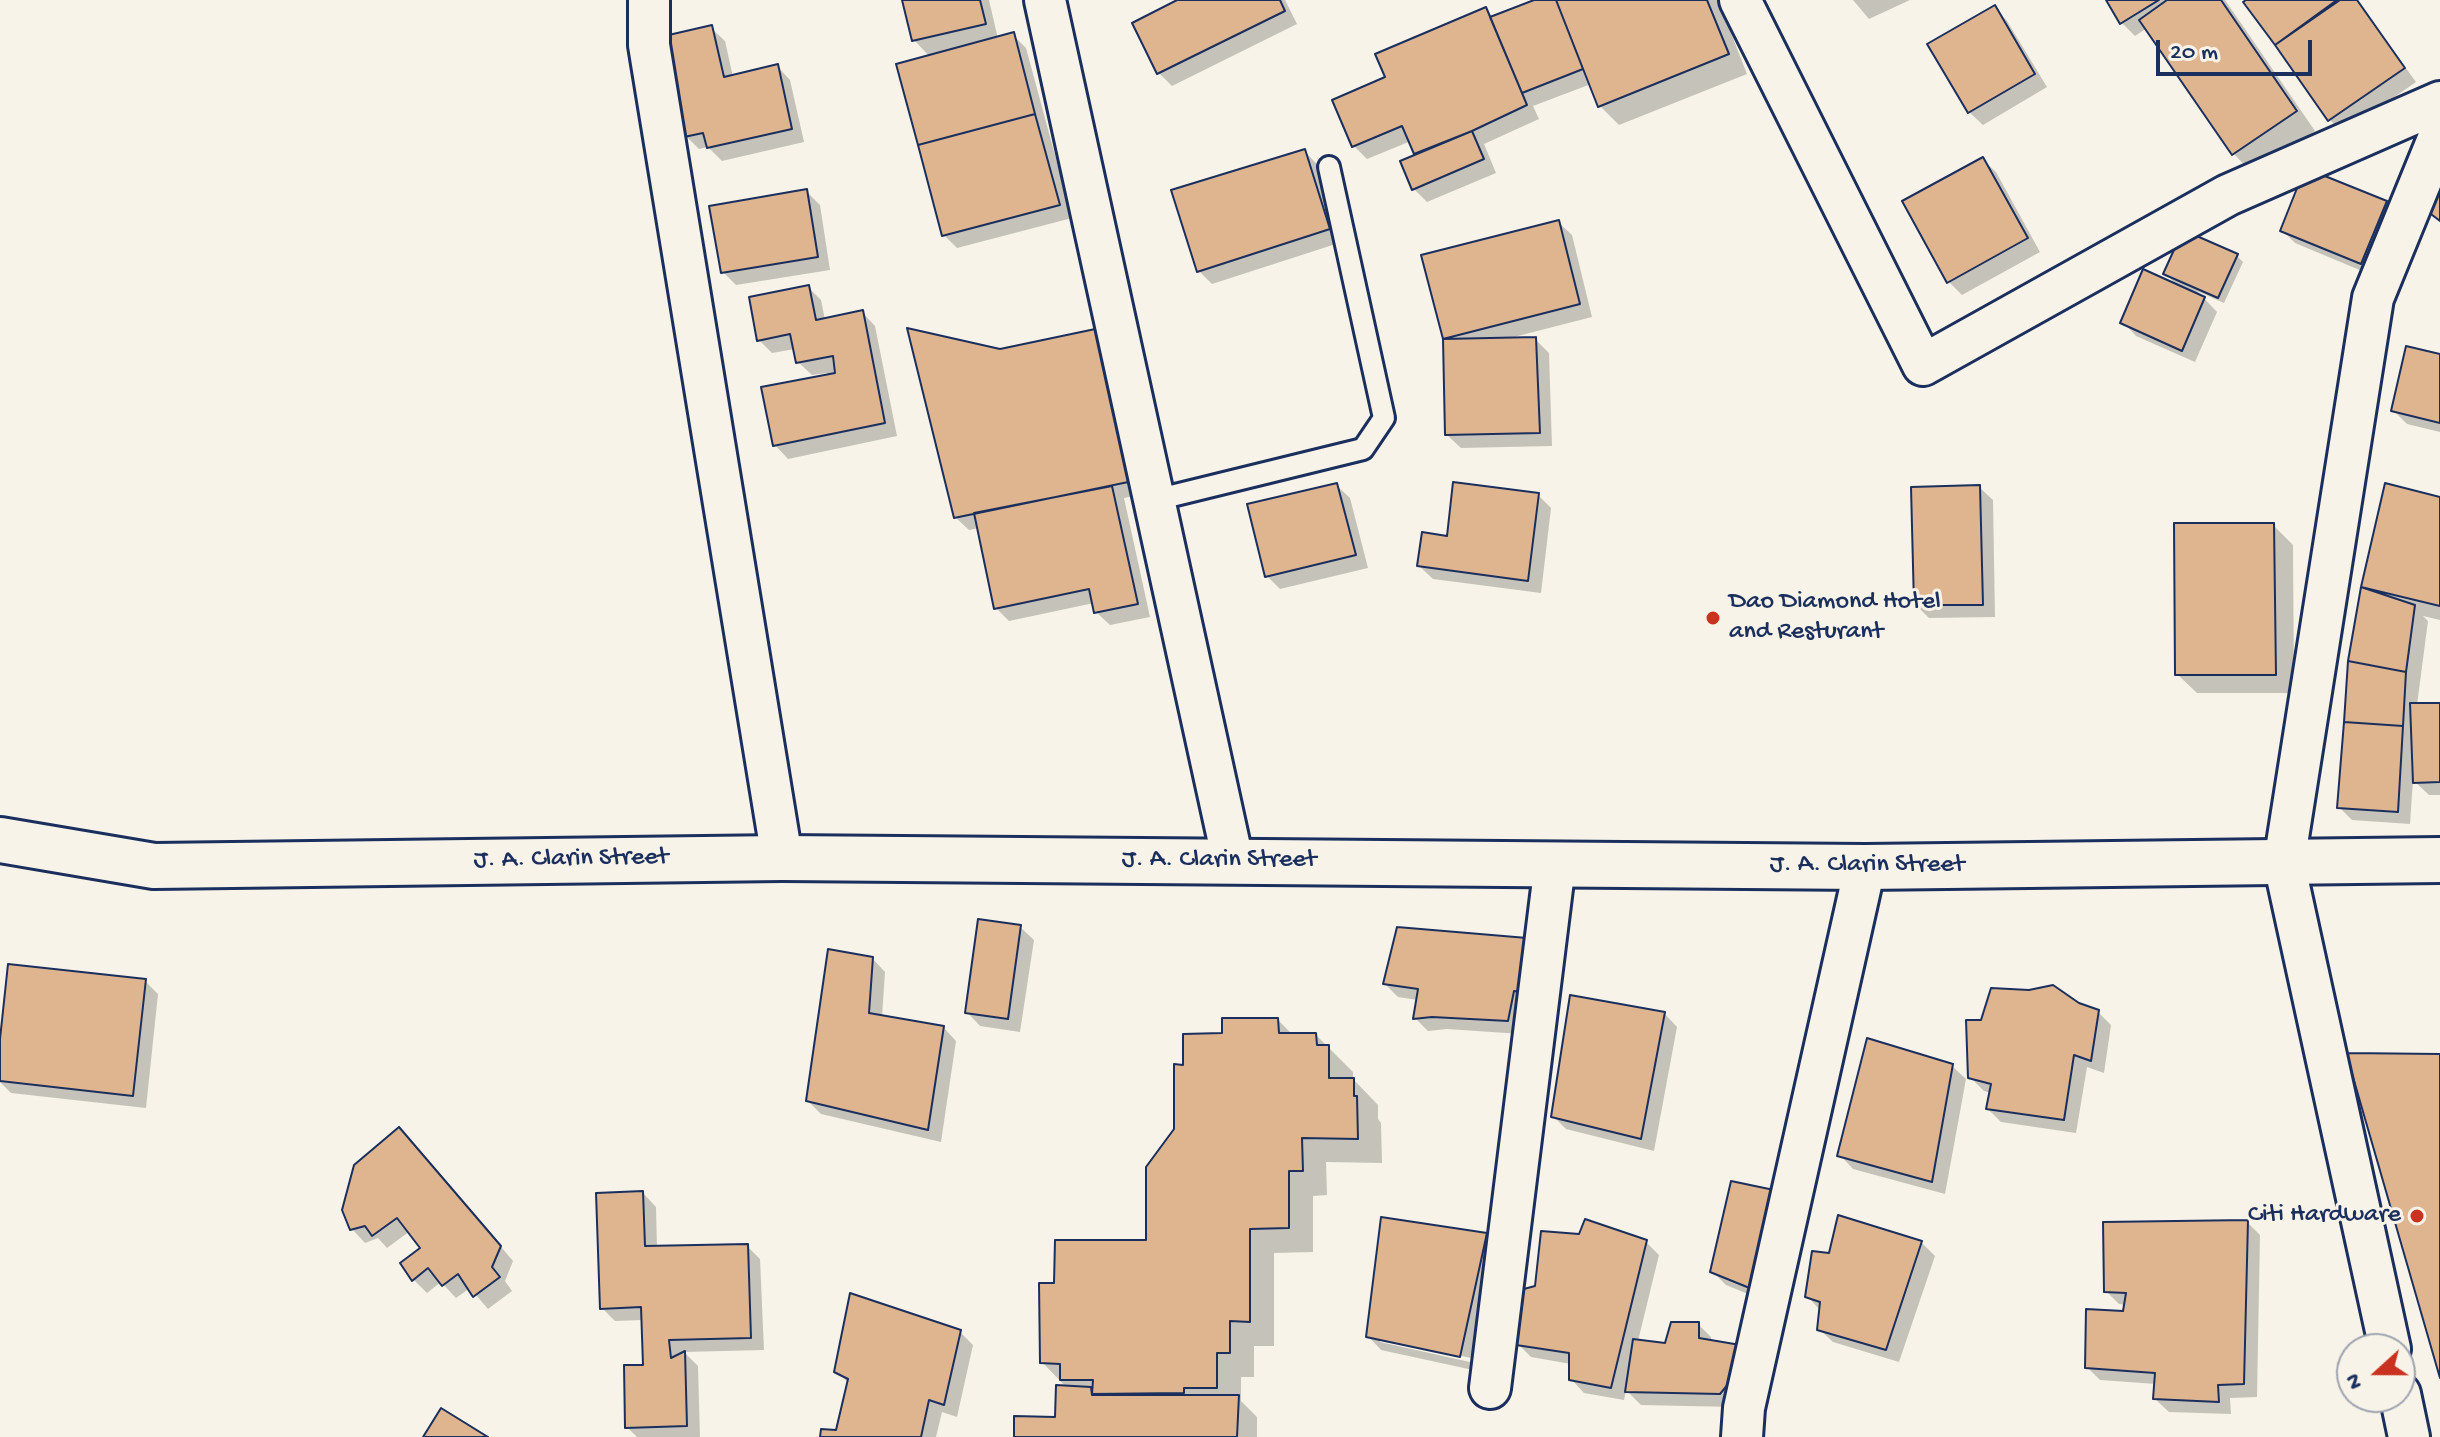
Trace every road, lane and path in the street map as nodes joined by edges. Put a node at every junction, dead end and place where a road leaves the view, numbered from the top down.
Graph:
1 (649, 0) edge
2 (1045, 0) edge
3 (1740, 0) edge
4 (2440, 102) edge
5 (2440, 134) edge
6 (1329, 167) dead end
7 (1155, 500) junction
8 (0, 840) edge
9 (782, 858) junction
10 (2440, 860) edge
11 (1233, 861) junction
12 (2284, 863) junction
13 (1555, 864) junction
14 (1865, 867) junction
15 (2387, 1333) edge
16 (1490, 1388) dead end
17 (2404, 1413) edge
18 (1742, 1437) edge
19 (2409, 1437) edge

1 - 9 street
2 - 7 street
3 - 4 street
5 - 12 street
6 - 7 lane
7 - 11 street
8 - 9 main road, J. A. Clarin Street
9 - 11 main road, J. A. Clarin Street
10 - 12 main road, J. A. Clarin Street
11 - 13 main road, J. A. Clarin Street
12 - 14 main road, J. A. Clarin Street
12 - 15 street
13 - 14 main road, J. A. Clarin Street
13 - 16 street
14 - 18 street
17 - 19 street

